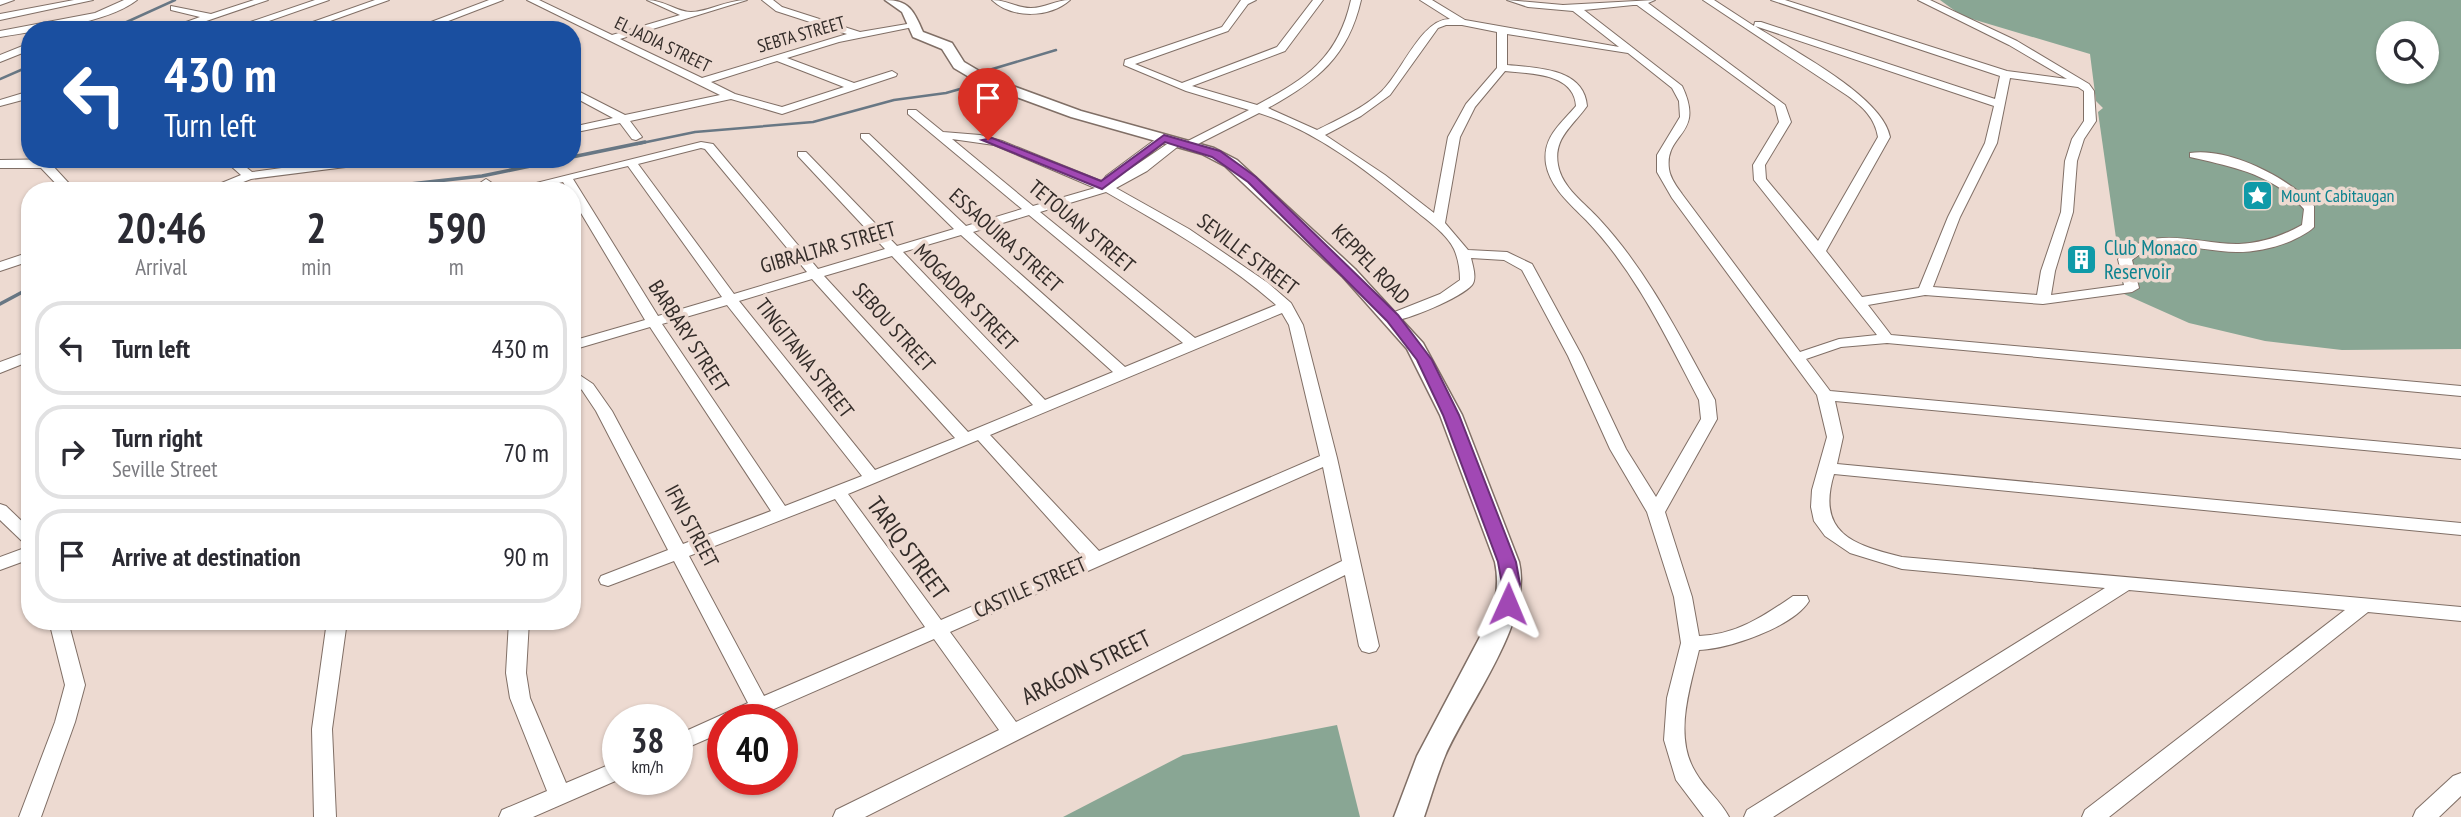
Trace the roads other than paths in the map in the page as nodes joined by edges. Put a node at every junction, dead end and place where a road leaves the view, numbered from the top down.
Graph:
1 (9, 0) edge
2 (88, 0) edge
3 (132, 0) edge
4 (200, 0) edge
5 (263, 0) edge
6 (324, 0) edge
7 (384, 0) edge
8 (498, 0) edge
9 (532, 0) edge
10 (652, 0) edge
11 (742, 0) edge
12 (766, 0) edge
13 (891, 0) edge
14 (997, 0) edge
15 (1065, 0) edge
16 (1251, 0) edge
17 (1318, 0) edge
18 (1356, 0) edge
19 (1425, 0) edge
20 (1512, 0) edge
21 (1708, 0) edge
22 (1776, 0) edge
23 (1923, 0) edge
24 (1646, 1) edge
25 (0, 2) edge
26 (1575, 8) junction
27 (100, 15) junction
28 (689, 15) junction
29 (212, 16) junction
30 (0, 17) edge
31 (1738, 18) junction
32 (68, 21) edge
33 (86, 21) edge
34 (197, 21) edge
35 (231, 21) edge
36 (259, 21) edge
37 (322, 21) edge
38 (450, 21) edge
39 (576, 21) edge
40 (1462, 22) junction
41 (581, 24) edge
42 (913, 26) junction
43 (21, 30) edge
44 (1502, 30) junction
45 (0, 34) edge
46 (858, 35) junction
47 (611, 38) junction
48 (21, 50) edge
49 (1631, 53) junction
50 (777, 58) junction
51 (0, 59) edge
52 (1502, 68) junction
53 (892, 74) dead end
54 (2006, 74) junction
55 (701, 82) junction
56 (1183, 86) junction
57 (2085, 86) junction
58 (854, 87) junction
59 (581, 96) edge
60 (731, 96) junction
61 (21, 97) edge
62 (0, 103) edge
63 (1999, 104) junction
64 (1257, 107) junction
65 (912, 112) dead end
66 (623, 119) junction
67 (581, 128) edge
68 (1318, 134) junction
69 (941, 135) junction
70 (865, 136) dead end
71 (636, 137) dead end
72 (1176, 142) junction
73 (802, 154) dead end
74 (2194, 155) dead end
75 (631, 162) junction
76 (21, 163) edge
77 (0, 164) edge
78 (50, 168) edge
79 (240, 168) edge
80 (309, 168) edge
81 (249, 176) junction
82 (566, 177) junction
83 (62, 182) edge
84 (233, 182) edge
85 (546, 182) edge
86 (569, 182) edge
87 (1102, 188) junction
88 (581, 202) edge
89 (1032, 211) junction
90 (1439, 223) junction
91 (964, 231) junction
92 (1819, 251) junction
93 (893, 252) junction
94 (1462, 254) junction
95 (21, 259) edge
96 (0, 267) edge
97 (816, 275) junction
98 (1925, 290) junction
99 (731, 300) junction
100 (2043, 300) junction
101 (1858, 302) junction
102 (1286, 306) junction
103 (1392, 318) junction
104 (654, 322) junction
105 (1887, 339) junction
106 (581, 343) edge
107 (1194, 344) junction
108 (1799, 357) junction
109 (21, 359) edge
110 (0, 368) edge
111 (1122, 373) junction
112 (581, 382) edge
113 (2461, 391) edge
114 (1825, 395) junction
115 (1043, 407) junction
116 (973, 436) junction
117 (2461, 454) edge
118 (1329, 458) junction
119 (1827, 468) junction
120 (872, 478) junction
121 (838, 492) junction
122 (0, 510) edge
123 (1656, 512) junction
124 (781, 514) junction
125 (2461, 529) edge
126 (21, 530) edge
127 (680, 552) junction
128 (21, 556) edge
129 (1095, 558) junction
130 (0, 564) edge
131 (1352, 564) junction
132 (608, 580) dead end
133 (2128, 582) junction
134 (1800, 601) dead end
135 (2366, 604) junction
136 (2461, 614) edge
137 (936, 629) junction
138 (60, 630) edge
139 (336, 630) edge
140 (518, 630) edge
141 (1691, 643) junction
142 (1369, 646) dead end
143 (758, 704) edge
144 (767, 704) edge
145 (1013, 733) junction
146 (602, 777) edge
147 (2461, 782) edge
148 (560, 796) junction
149 (30, 817) edge
150 (325, 817) edge
151 (510, 817) edge
152 (844, 817) edge
153 (1409, 817) edge
154 (1718, 817) edge
155 (1755, 817) edge
156 (2093, 817) edge
157 (2424, 817) edge

1 - 25 street
2 - 30 street
3 - 27 street
4 - 29 street
5 - 29 street
6 - 36 street
7 - 37 street
8 - 38 street
9 - 39 street, EL JADIA STREET
10 - 28 street
11 - 28 street
12 - 46 street
13 - 42 street, KEPPEL ROAD
14 - 15 street
16 - 56 street
17 - 56 street
18 - 64 street, GIBRALTAR STREET
19 - 40 street
20 - 26 street
21 - 31 street
22 - 54 street
23 - 57 street
24 - 26 street
24 - 92 street
26 - 49 street
27 - 32 street
27 - 33 street
28 - 47 street
29 - 34 street
29 - 35 street
31 - 63 street
31 - 92 street
40 - 44 street
40 - 68 street
41 - 47 street, EL JADIA STREET
42 - 46 street, SEBTA STREET
42 - 72 street, KEPPEL ROAD
43 - 45 street
44 - 49 street
44 - 52 street
46 - 50 street, SEBTA STREET
47 - 55 street, EL JADIA STREET
48 - 51 street
49 - 108 street
50 - 55 street, SEBTA STREET
50 - 58 street
52 - 90 street
52 - 123 street
53 - 58 street
54 - 57 street
54 - 63 street
55 - 60 street, EL JADIA STREET
56 - 64 street
57 - 100 street
58 - 60 street, EL JADIA STREET
59 - 66 street
60 - 66 street
61 - 62 street
63 - 98 street
64 - 68 street
64 - 72 street, GIBRALTAR STREET
65 - 69 street, TETOUAN STREET
66 - 67 street
66 - 71 street
68 - 90 street
69 - 87 street, SEVILLE STREET
69 - 89 street, TETOUAN STREET
70 - 91 street, ESSAOUIRA STREET
72 - 87 street, GIBRALTAR STREET
72 - 103 street, KEPPEL ROAD
73 - 93 street, MOGADOR STREET
74 - 100 street
75 - 82 street
75 - 97 street, SEBOU STREET
75 - 99 street, TINGITANIA STREET
76 - 77 street
78 - 83 street
79 - 81 street
80 - 81 street
81 - 84 street
82 - 85 street
82 - 86 street, BARBARY STREET
87 - 89 street, GIBRALTAR STREET
87 - 102 street, SEVILLE STREET
88 - 104 street, BARBARY STREET
89 - 91 street, GIBRALTAR STREET
89 - 107 street, TETOUAN STREET
90 - 94 street
91 - 93 street, GIBRALTAR STREET
91 - 111 street, ESSAOUIRA STREET
92 - 101 street
93 - 97 street, GIBRALTAR STREET
93 - 115 street, MOGADOR STREET
94 - 103 street
94 - 123 street
95 - 96 street
97 - 99 street, GIBRALTAR STREET
97 - 116 street, SEBOU STREET
98 - 100 street
98 - 101 street
99 - 104 street, GIBRALTAR STREET
99 - 120 street, TINGITANIA STREET
101 - 105 street
102 - 107 street
102 - 118 street, SEVILLE STREET
103 - 153 street, KEPPEL ROAD
104 - 106 street, GIBRALTAR STREET
104 - 124 street, BARBARY STREET
105 - 108 street
105 - 113 street
107 - 111 street
108 - 114 street
109 - 110 street
111 - 115 street
112 - 127 street, IFNI STREET
114 - 117 street
114 - 119 street
115 - 116 street
116 - 120 street
116 - 129 street, SEBOU STREET
118 - 129 street, CASTILE STREET
118 - 131 street, SEVILLE STREET
119 - 125 street
119 - 133 street
120 - 121 street
121 - 124 street
121 - 137 street, TARIQ STREET
122 - 126 street
123 - 141 street
124 - 127 street
127 - 132 street
127 - 143 street, IFNI STREET
128 - 130 street
129 - 137 street, CASTILE STREET
131 - 142 street, SEVILLE STREET
131 - 145 street, ARAGON STREET
133 - 135 street
133 - 155 street
134 - 141 street
135 - 136 street
135 - 156 street
137 - 144 street, CASTILE STREET
137 - 145 street, TARIQ STREET
138 - 149 street
139 - 150 street
140 - 148 street
141 - 154 street
145 - 152 street, ARAGON STREET
146 - 148 street
147 - 157 street
148 - 151 street

